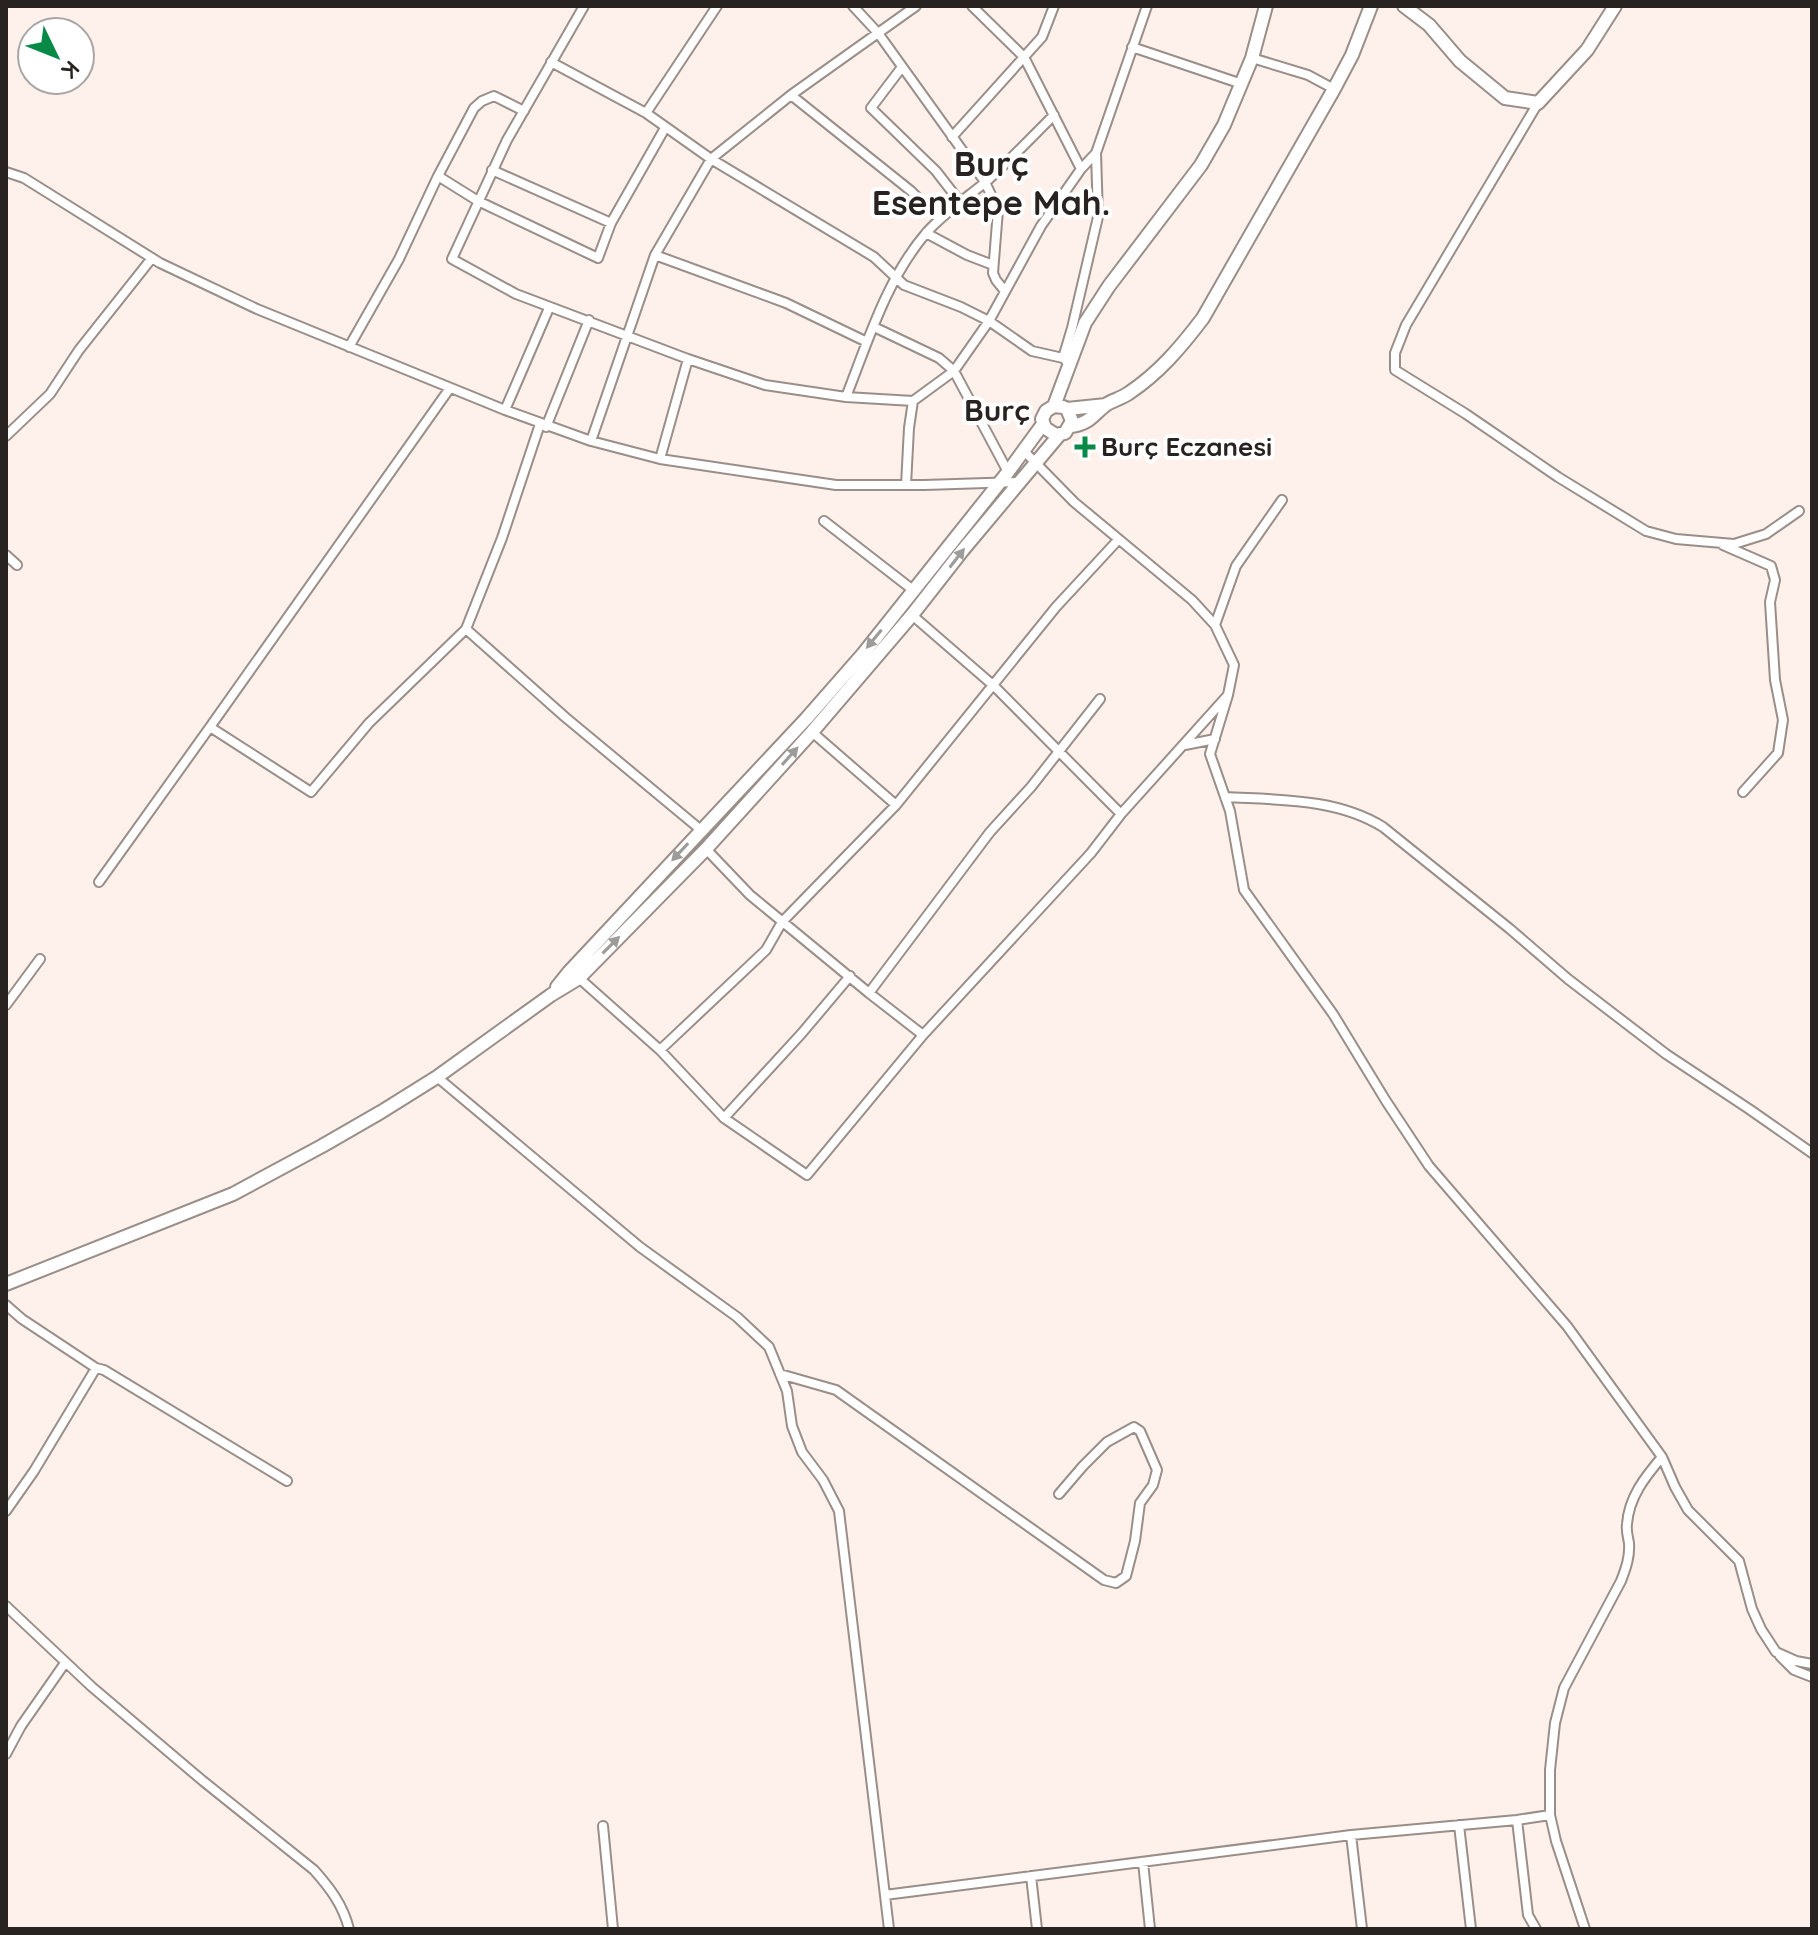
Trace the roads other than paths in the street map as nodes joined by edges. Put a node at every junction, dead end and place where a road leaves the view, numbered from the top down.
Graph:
1 (584, 6) edge
2 (717, 6) edge
3 (853, 6) edge
4 (916, 6) edge
5 (972, 6) edge
6 (1054, 6) edge
7 (1147, 6) edge
8 (1266, 6) edge
9 (1371, 6) edge
10 (1404, 6) edge
11 (1615, 6) edge
12 (878, 33) junction
13 (1132, 47) junction
14 (1024, 57) junction
15 (1252, 58) junction
16 (551, 62) junction
17 (902, 67) junction
18 (1242, 84) junction
19 (1334, 89) junction
20 (791, 95) junction
21 (1538, 103) junction
22 (524, 111) junction
23 (646, 113) junction
24 (1054, 115) junction
25 (665, 128) junction
26 (952, 137) junction
27 (1096, 153) junction
28 (711, 159) junction
29 (1081, 169) junction
30 (492, 170) junction
31 (6, 172) edge
32 (438, 176) junction
33 (985, 182) junction
34 (478, 201) junction
35 (960, 202) junction
36 (939, 219) junction
37 (611, 223) junction
38 (926, 233) junction
39 (655, 255) junction
40 (152, 258) junction
41 (993, 265) junction
42 (896, 276) junction
43 (1004, 290) junction
44 (549, 308) junction
45 (589, 320) junction
46 (989, 321) junction
47 (874, 327) junction
48 (629, 335) junction
49 (867, 342) junction
50 (349, 347) junction
51 (688, 359) junction
52 (1066, 361) junction
53 (954, 371) junction
54 (450, 388) junction
55 (846, 397) junction
56 (913, 401) junction
57 (1106, 405) junction
58 (1060, 408) junction
59 (505, 410) junction
60 (1043, 424) junction
61 (543, 426) junction
62 (1065, 430) junction
63 (6, 436) edge
64 (591, 441) junction
65 (1023, 450) junction
66 (660, 459) junction
67 (1037, 463) junction
68 (1008, 472) junction
69 (1020, 482) junction
70 (999, 483) junction
71 (906, 485) junction
72 (1282, 500) dead end
73 (1799, 511) dead end
74 (824, 521) dead end
75 (1118, 540) junction
76 (1718, 543) junction
77 (6, 555) edge
78 (17, 565) dead end
79 (913, 590) junction
80 (912, 615) junction
81 (1215, 625) junction
82 (466, 629) junction
83 (994, 686) junction
84 (1228, 695) junction
85 (1100, 699) dead end
86 (210, 727) junction
87 (812, 732) junction
88 (1215, 739) junction
89 (1185, 745) junction
90 (1059, 751) junction
91 (1743, 792) dead end
92 (1225, 797) junction
93 (896, 805) junction
94 (1121, 814) junction
95 (712, 819) junction
96 (724, 829) junction
97 (701, 830) junction
98 (706, 849) junction
99 (99, 882) dead end
100 (782, 922) junction
101 (40, 959) dead end
102 (850, 976) junction
103 (579, 978) junction
104 (869, 993) junction
105 (551, 995) junction
106 (6, 1005) edge
107 (923, 1035) junction
108 (660, 1050) junction
109 (437, 1077) junction
110 (724, 1118) junction
111 (1812, 1153) edge
112 (6, 1284) edge
113 (6, 1305) edge
114 (96, 1368) junction
115 (780, 1374) junction
116 (1662, 1457) junction
117 (287, 1481) dead end
118 (1059, 1494) dead end
119 (6, 1511) edge
120 (6, 1606) edge
121 (1776, 1652) junction
122 (65, 1663) junction
123 (1812, 1664) edge
124 (1812, 1677) edge
125 (6, 1754) edge
126 (1550, 1815) junction
127 (1517, 1820) junction
128 (1459, 1825) junction
129 (603, 1826) dead end
130 (1351, 1835) junction
131 (1143, 1862) junction
132 (1031, 1876) junction
133 (885, 1895) junction
134 (349, 1929) edge
135 (613, 1929) edge
136 (889, 1929) edge
137 (1037, 1929) edge
138 (1150, 1929) edge
139 (1362, 1929) edge
140 (1471, 1929) edge
141 (1536, 1929) edge
142 (1585, 1929) edge

1 - 16 street
2 - 23 street
3 - 12 street
4 - 12 street
5 - 14 street
6 - 14 street
7 - 13 street
8 - 15 main road
9 - 19 main road
10 - 21 main road
11 - 21 main road
12 - 17 street
12 - 20 street
13 - 18 street
13 - 27 street
14 - 24 street
14 - 26 street
15 - 18 main road
15 - 19 street
16 - 22 street
16 - 23 street
17 - 26 street
17 - 35 street
18 - 52 main road
19 - 57 main road
20 - 28 street
20 - 36 street
21 - 76 street
22 - 30 street
22 - 32 street
23 - 25 street
24 - 29 street
24 - 33 street
25 - 28 street
25 - 37 street
26 - 33 street
27 - 29 street
27 - 52 street
28 - 39 street
28 - 42 street
29 - 43 street
30 - 34 street
30 - 37 street
31 - 40 street
32 - 34 street
32 - 50 street
33 - 35 street
33 - 41 street
34 - 37 street
34 - 44 street
35 - 36 street
36 - 38 street
38 - 41 street
38 - 42 street
39 - 48 street
39 - 49 street
40 - 50 street
40 - 63 street
41 - 43 street
42 - 46 street
42 - 47 street
43 - 46 street
44 - 45 street
44 - 59 street
45 - 48 street
45 - 61 street
46 - 52 street
46 - 53 street
47 - 49 street
47 - 53 street
48 - 51 street
48 - 64 street
49 - 55 street
50 - 54 street
51 - 55 street
51 - 66 street
52 - 58 main road
53 - 56 street
53 - 68 street
54 - 59 street
54 - 86 street
55 - 56 street
56 - 71 street
57 - 58 main road
57 - 62 main road
58 - 60 main road
58 - 62 main road
59 - 61 street
60 - 62 main road
60 - 65 main road
61 - 64 street
61 - 82 street
62 - 67 main road
64 - 66 street
65 - 67 street
65 - 68 main road
66 - 71 street
67 - 69 main road
67 - 75 street
68 - 70 main road
69 - 70 street
80 -> 69 main road
70 - 71 street
70 - 79 main road
72 - 81 street
73 - 76 street
74 - 79 street
75 - 81 street
75 - 83 street
76 - 91 street
77 - 78 street
79 -> 95 main road
80 - 83 street
80 - 87 main road
81 - 84 street
82 - 86 street
82 - 97 street
83 - 90 street
83 - 93 street
84 - 88 street
84 - 89 street
85 - 90 street
86 - 99 street
87 - 93 street
96 -> 87 main road
88 - 89 street
88 - 92 street
89 - 94 street
90 - 94 street
90 - 104 street
92 - 111 street
92 - 116 street
93 - 100 street
94 - 107 street
95 - 96 main road
95 - 97 main road
96 - 98 main road
97 -> 105 main road
98 - 100 street
103 -> 98 main road
100 - 102 street
100 - 108 street
101 - 106 street
102 - 104 street
102 - 110 street
103 - 105 main road
103 - 108 street
104 - 107 street
105 - 109 main road
107 - 110 street
108 - 110 street
109 - 112 main road
109 - 115 street
113 - 114 street
114 - 117 street
114 - 119 street
115 - 118 street
115 - 133 street
116 - 121 street
116 - 126 street
120 - 122 street
121 - 123 street
121 - 124 street
122 - 125 street
122 - 134 street
126 - 127 street
126 - 142 street
127 - 128 street
127 - 141 street
128 - 130 street
128 - 140 street
129 - 135 street
130 - 131 street
130 - 139 street
131 - 132 street
131 - 138 street
132 - 133 street
132 - 137 street
133 - 136 street

